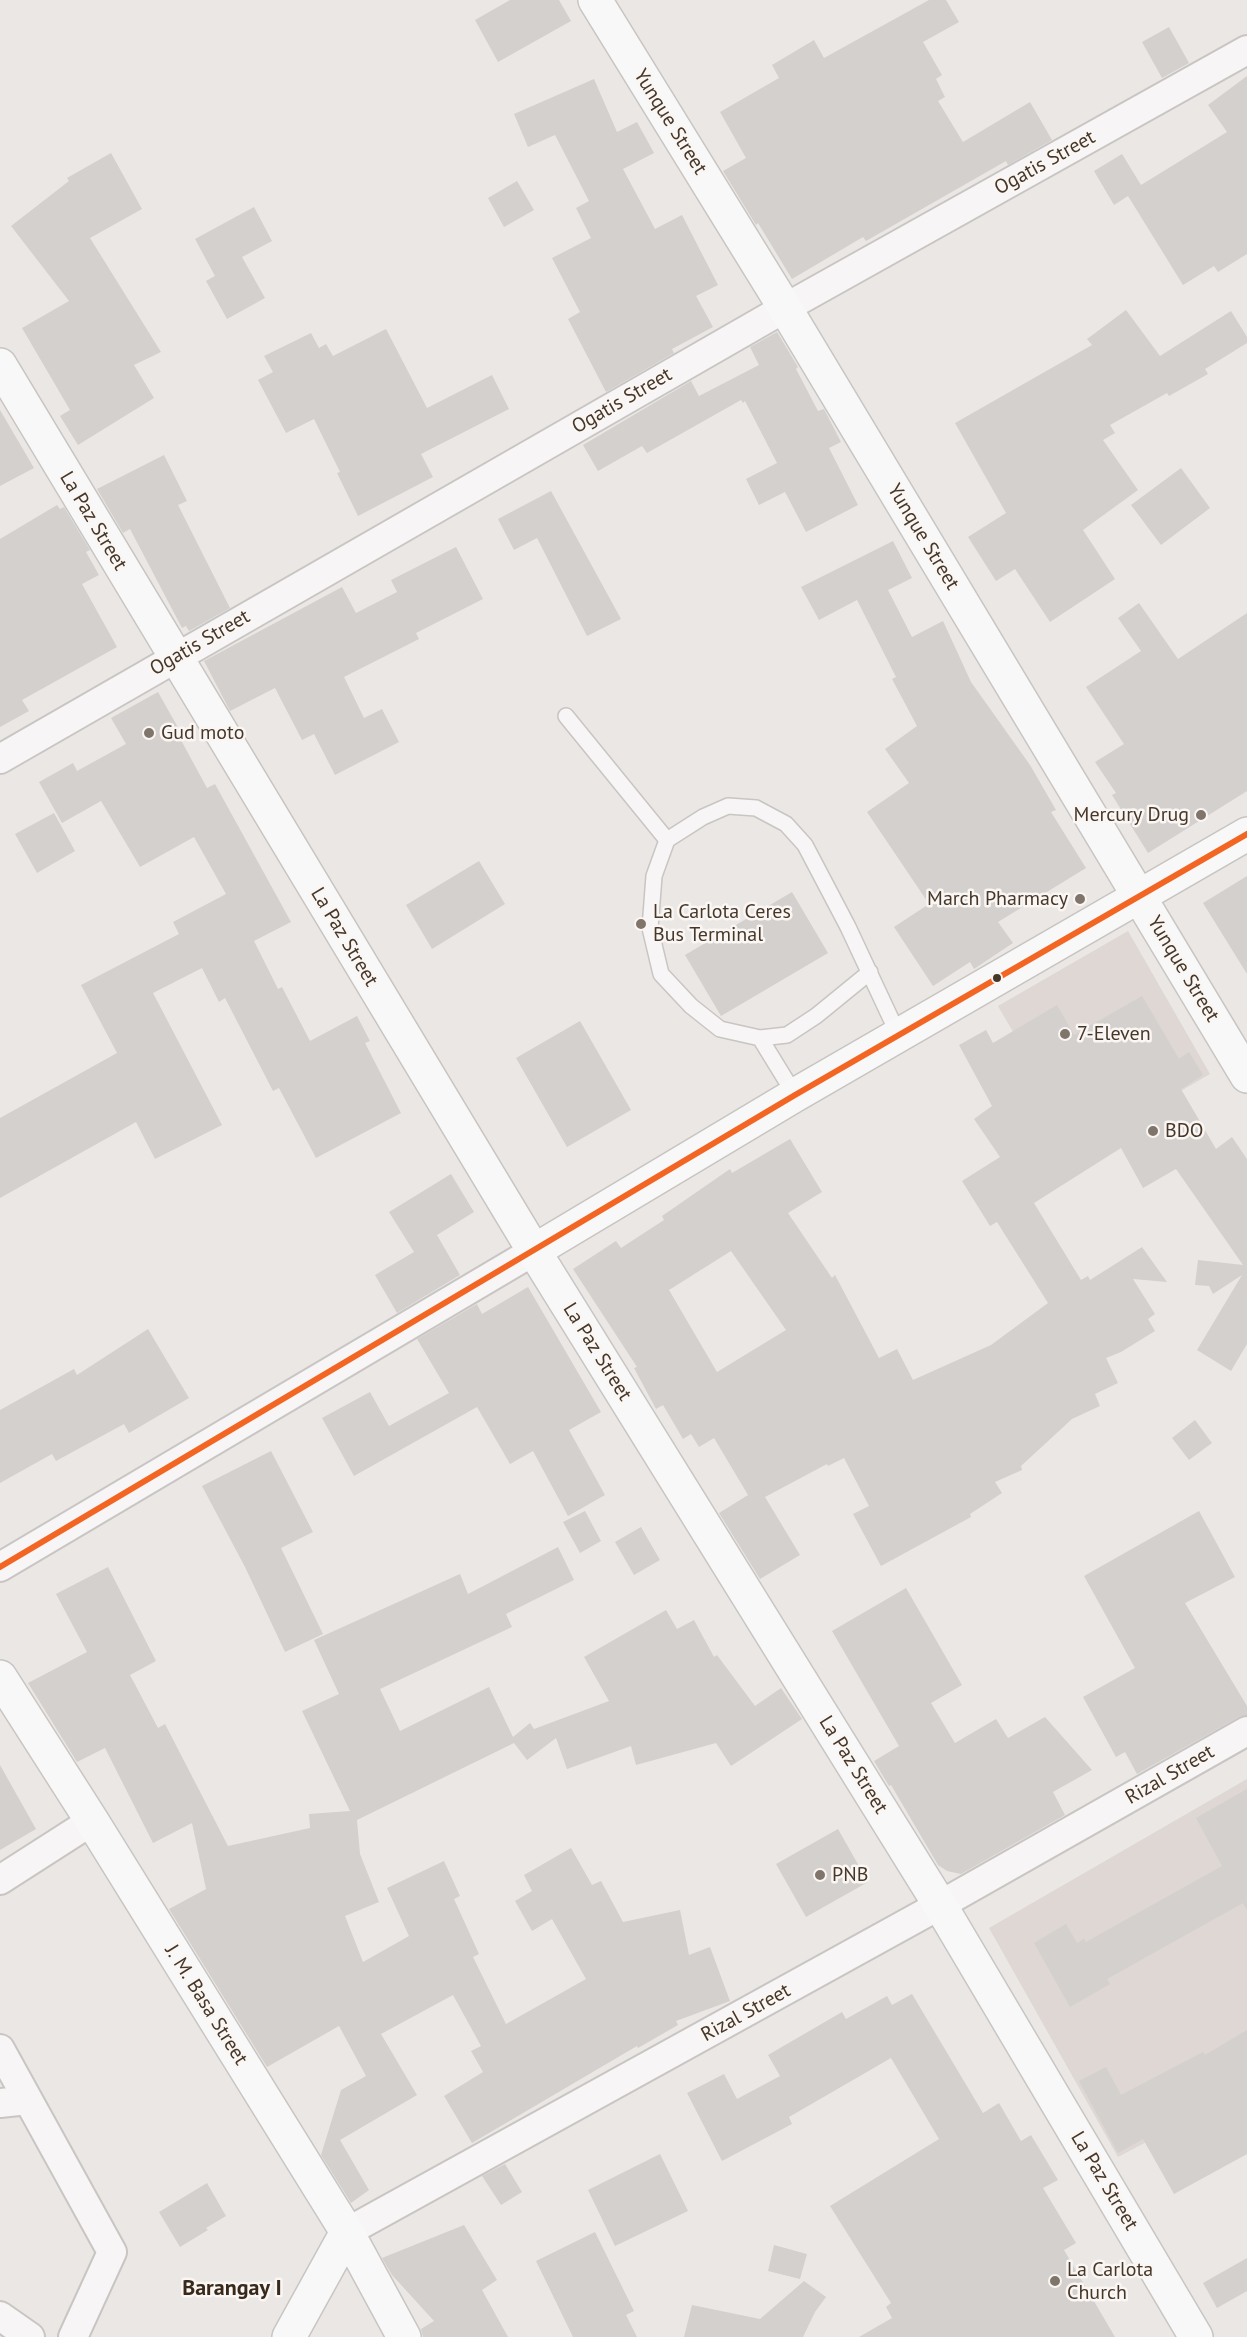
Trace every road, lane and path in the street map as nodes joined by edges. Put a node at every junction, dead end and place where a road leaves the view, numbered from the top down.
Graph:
1 (595, 0) edge
2 (1247, 50) edge
3 (785, 308) junction
4 (0, 365) edge
5 (175, 657) junction
6 (566, 716) dead end
7 (0, 759) edge
8 (1247, 834) edge
9 (667, 840) junction
10 (1141, 897) junction
11 (870, 972) junction
12 (899, 1036) junction
13 (760, 1038) junction
14 (1247, 1076) edge
15 (795, 1095) junction
16 (534, 1251) junction
17 (0, 1567) edge
18 (0, 1677) edge
19 (1247, 1731) edge
20 (92, 1821) junction
21 (0, 1880) edge
22 (940, 1905) junction
23 (0, 2049) edge
24 (28, 2100) junction
25 (0, 2103) edge
26 (347, 2232) junction
27 (0, 2316) edge
28 (30, 2337) edge
29 (73, 2337) edge
30 (289, 2337) edge
31 (404, 2337) edge
32 (1196, 2337) edge

1 - 3 street, Yunque Street
2 - 3 street, Ogatis Street
3 - 5 street, Ogatis Street
3 - 10 street, Yunque Street
4 - 5 street, La Paz Street
5 - 7 street, Ogatis Street
5 - 16 street, La Paz Street
6 - 9 lane
8 - 10 street
9 - 11 lane
9 - 13 lane
10 - 12 street
10 - 14 street, Yunque Street
11 - 12 lane
11 - 13 lane
12 - 15 street
13 - 15 lane
15 - 16 street
16 - 17 street
16 - 22 street, La Paz Street
18 - 20 street, J. M. Basa Street
19 - 22 street, Rizal Street
20 - 21 street
20 - 26 street, J. M. Basa Street
22 - 26 street, Rizal Street
22 - 32 street, La Paz Street
23 - 24 street
24 - 25 street
24 - 29 street
26 - 30 street
26 - 31 street, J. M. Basa Street
27 - 28 street

